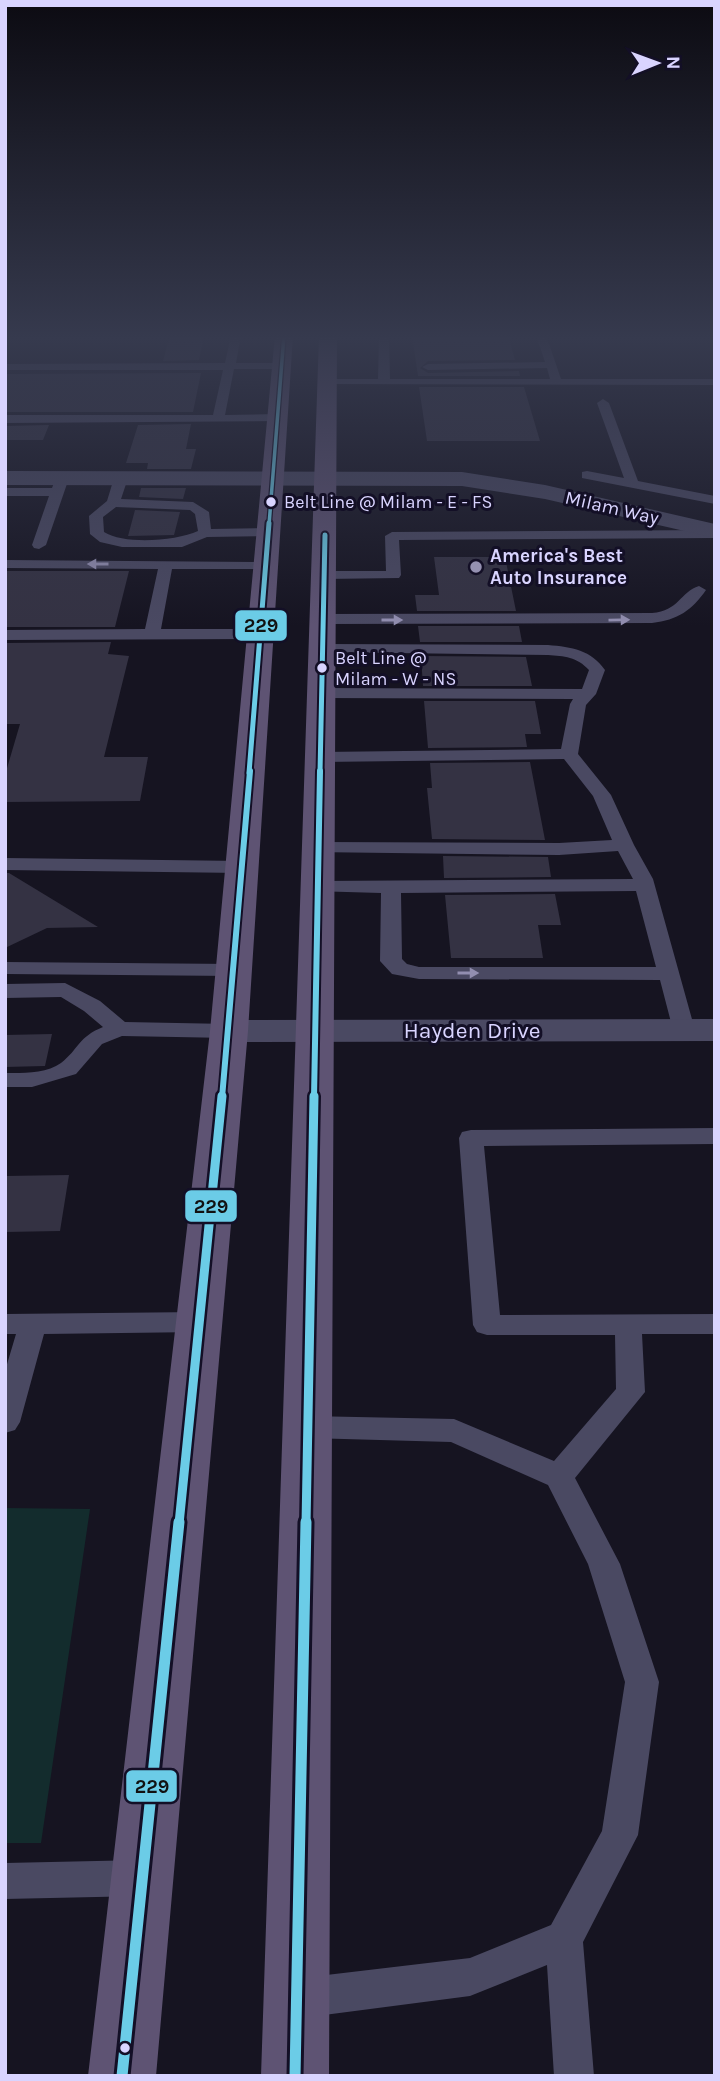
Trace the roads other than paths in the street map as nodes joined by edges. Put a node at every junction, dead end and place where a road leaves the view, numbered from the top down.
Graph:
1 (276, 432) edge
2 (327, 432) edge
3 (614, 432) edge
4 (587, 475) dead end
5 (274, 477) junction
6 (326, 477) junction
7 (5, 478) edge
8 (121, 478) junction
9 (632, 483) junction
10 (60, 485) junction
11 (5, 492) edge
12 (715, 500) edge
13 (113, 503) junction
14 (270, 532) junction
15 (205, 533) junction
16 (715, 533) edge
17 (39, 545) dead end
18 (5, 564) edge
19 (166, 565) junction
20 (267, 565) junction
21 (324, 575) junction
22 (699, 590) dead end
23 (152, 634) junction
24 (261, 634) junction
25 (323, 634) junction
26 (5, 635) edge
27 (322, 693) junction
28 (588, 694) junction
29 (569, 754) junction
30 (321, 757) junction
31 (624, 845) junction
32 (319, 848) junction
33 (5, 864) edge
34 (242, 867) junction
35 (645, 885) junction
36 (391, 886) junction
37 (319, 887) junction
38 (5, 968) edge
39 (234, 970) junction
40 (670, 974) junction
41 (5, 991) edge
42 (119, 1029) junction
43 (316, 1030) junction
44 (700, 1030) edge
45 (229, 1031) junction
46 (5, 1080) edge
47 (715, 1136) edge
48 (200, 1322) junction
49 (19, 1323) edge
50 (628, 1324) junction
51 (715, 1324) edge
52 (5, 1422) edge
53 (308, 1427) junction
54 (559, 1476) junction
55 (142, 1878) junction
56 (5, 1881) edge
57 (564, 1938) junction
58 (296, 1999) junction
59 (122, 2076) edge
60 (295, 2076) edge
61 (574, 2076) edge

1 - 5 main road
2 - 6 main road
3 - 9 lane
4 - 9 lane
5 - 6 street, Milam Way
5 - 8 street, Milam Way
5 - 14 main road
6 - 16 street, Milam Way
6 - 21 main road
7 - 10 street, Milam Way
8 - 10 street, Milam Way
8 - 13 lane
9 - 12 lane
10 - 11 lane
10 - 17 lane
13 - 15 lane
13 - 15 lane
14 - 15 lane
14 - 20 main road
16 - 21 lane
19 -> 18 lane
19 - 20 lane
19 - 23 lane
20 - 24 main road
21 - 25 main road
25 -> 22 lane
23 - 24 lane
23 - 26 lane
24 - 34 main road
25 - 27 main road
25 - 28 lane
27 - 28 lane
27 - 30 main road
28 - 29 lane
29 - 30 lane
29 - 31 lane
30 - 32 main road
31 - 32 lane
31 - 35 lane
32 - 37 main road
33 - 34 lane
34 - 39 main road
35 - 36 lane
35 - 40 lane
36 - 37 lane
36 -> 40 lane
37 - 43 main road
38 - 39 lane
39 - 45 main road
40 - 44 lane
41 - 42 lane
42 - 45 lane
42 - 46 lane
43 - 44 street, Hayden Drive
43 - 45 street, Hayden Drive
43 - 53 main road
45 - 48 main road
47 - 50 lane
48 - 49 lane
48 - 55 main road
49 - 52 lane
50 - 51 lane
50 - 54 lane
53 - 54 lane
53 - 58 main road
54 - 57 lane
55 - 56 lane
55 - 59 main road
57 - 58 lane
57 - 61 lane
58 - 60 main road

